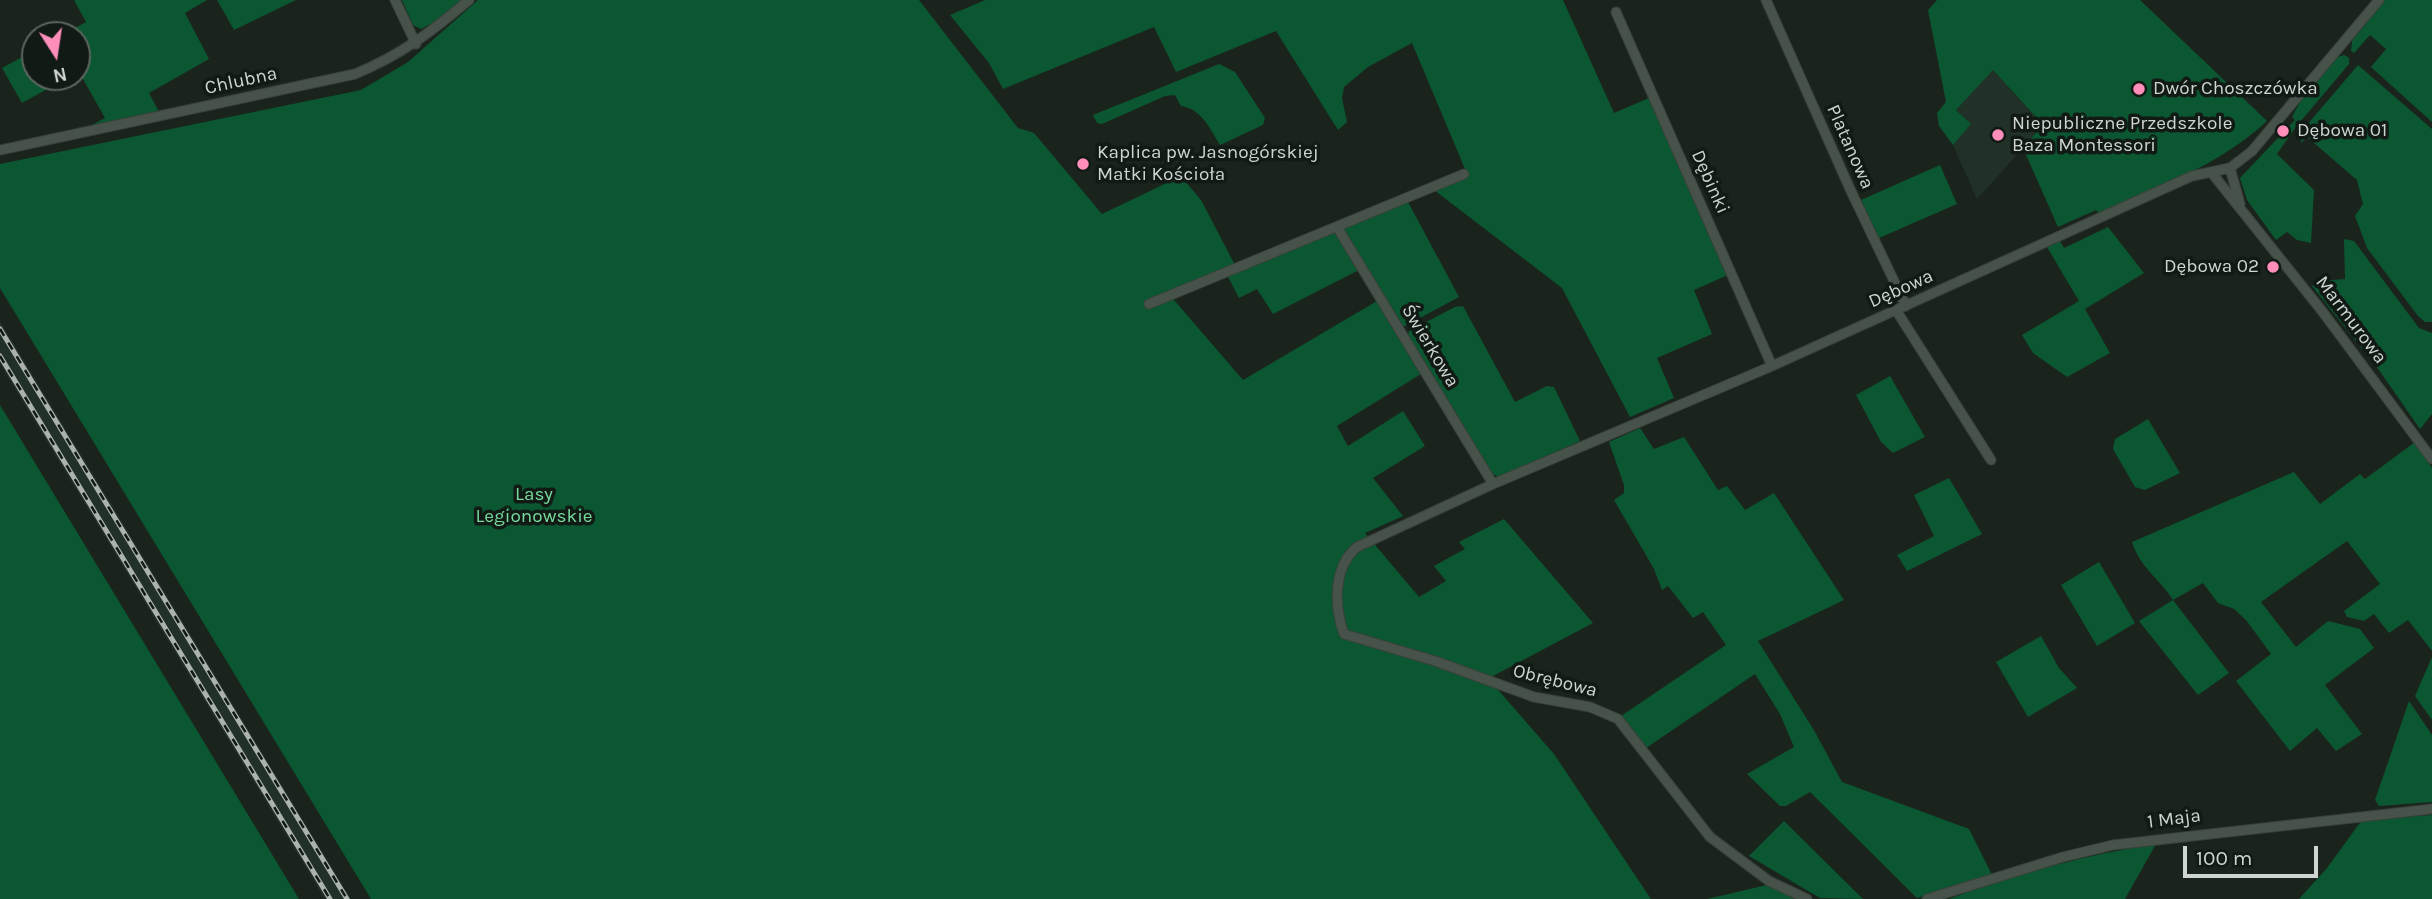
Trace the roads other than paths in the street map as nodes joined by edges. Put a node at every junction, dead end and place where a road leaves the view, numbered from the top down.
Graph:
1 (395, 0) edge
2 (469, 0) edge
3 (1766, 0) edge
4 (2379, 0) edge
5 (1616, 12) dead end
6 (416, 44) junction
7 (0, 150) edge
8 (2230, 168) junction
9 (2211, 172) junction
10 (1464, 174) dead end
11 (2241, 205) junction
12 (1337, 227) junction
13 (1149, 304) dead end
14 (1906, 306) junction
15 (1896, 310) junction
16 (1772, 366) junction
17 (2432, 459) edge
18 (1991, 460) dead end
19 (1493, 484) junction
20 (1380, 536) joint
21 (2432, 809) edge
22 (1807, 899) edge
23 (1927, 899) edge

1 - 6 street
2 - 6 street, Chlubna
3 - 14 street, Platanowa
4 - 8 street, Dębowa
5 - 16 street, Dębinki
6 - 7 street, Chlubna
8 - 9 street, Dębowa
8 - 11 street, Marmurowa
9 - 11 street, Marmurowa
9 - 14 street, Dębowa
10 - 12 street
11 - 17 street, Marmurowa
12 - 13 street
12 - 19 street, Świerkowa
14 - 15 street, Dębowa
15 - 16 street, Dębowa
15 - 18 street
16 - 19 street, Dębowa
19 - 20 street, Dębowa
20 - 22 street, Obrębowa
21 - 23 street, 1 Maja

